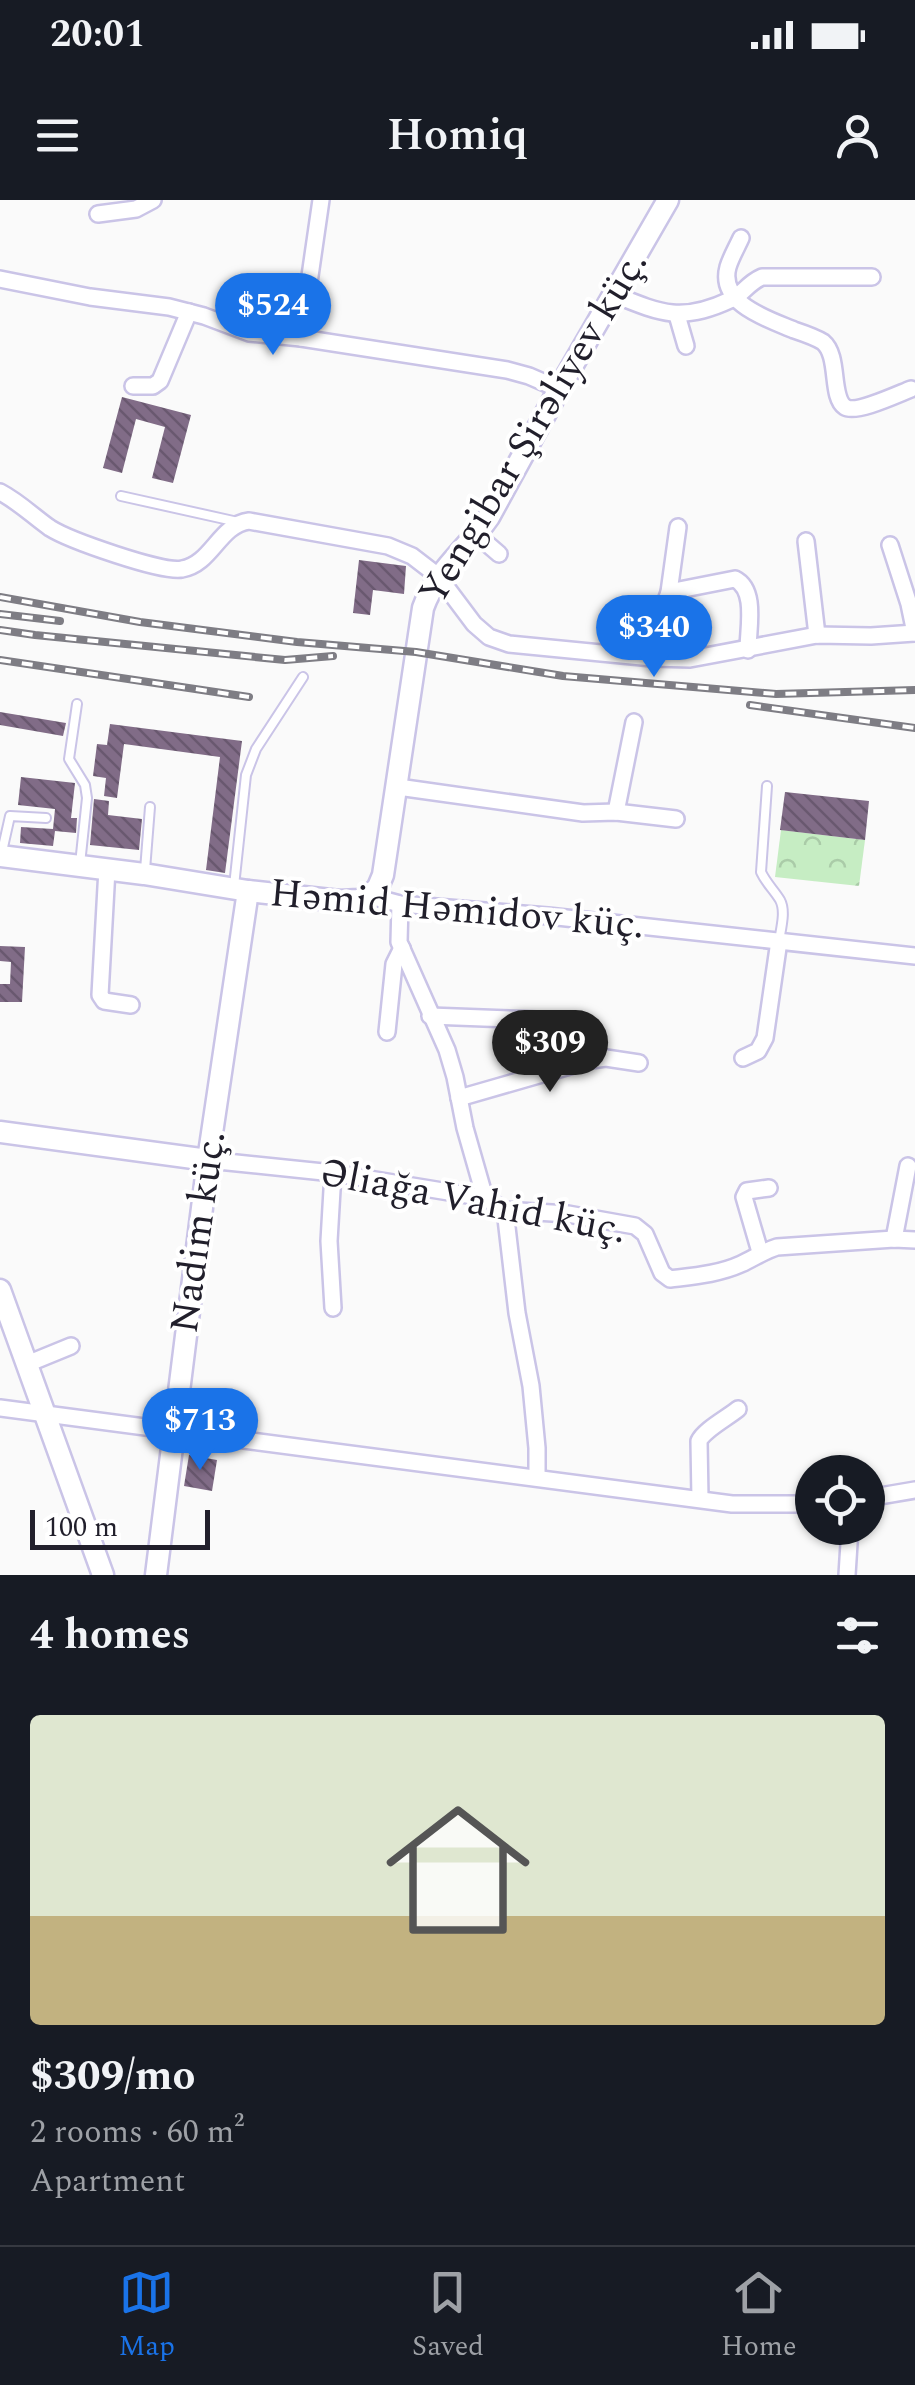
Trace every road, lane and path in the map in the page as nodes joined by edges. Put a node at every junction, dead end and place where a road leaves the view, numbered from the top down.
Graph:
1 (153, 200) edge
2 (321, 200) edge
3 (668, 200) edge
4 (98, 214) dead end
5 (741, 238) dead end
6 (872, 277) dead end
7 (0, 279) edge
8 (614, 294) junction
9 (735, 299) junction
10 (188, 312) junction
11 (677, 315) junction
12 (301, 338) junction
13 (686, 346) dead end
14 (133, 386) dead end
15 (559, 389) junction
16 (911, 389) dead end
17 (0, 492) edge
18 (121, 496) dead end
19 (238, 522) junction
20 (678, 527) dead end
21 (476, 536) junction
22 (806, 540) dead end
23 (890, 544) dead end
24 (499, 554) dead end
25 (438, 576) junction
26 (669, 592) junction
27 (915, 633) edge
28 (818, 636) junction
29 (748, 650) junction
30 (652, 658) junction
31 (302, 677) dead end
32 (77, 704) dead end
33 (634, 722) dead end
34 (767, 786) dead end
35 (398, 787) junction
36 (150, 807) dead end
37 (616, 812) junction
38 (46, 818) dead end
39 (676, 819) dead end
40 (1, 856) edge
41 (79, 866) junction
42 (106, 869) junction
43 (144, 874) junction
44 (241, 889) junction
45 (370, 896) junction
46 (400, 904) junction
47 (779, 941) junction
48 (402, 948) junction
49 (915, 956) edge
50 (131, 1005) dead end
51 (430, 1016) junction
52 (536, 1020) dead end
53 (387, 1032) dead end
54 (743, 1058) dead end
55 (640, 1064) dead end
56 (459, 1098) junction
57 (0, 1132) edge
58 (208, 1160) junction
59 (908, 1166) dead end
60 (333, 1174) junction
61 (769, 1188) dead end
62 (485, 1198) junction
63 (505, 1210) junction
64 (894, 1238) junction
65 (915, 1240) edge
66 (760, 1252) junction
67 (0, 1290) edge
68 (333, 1308) dead end
69 (72, 1346) dead end
70 (26, 1364) junction
71 (0, 1408) edge
72 (738, 1409) dead end
73 (43, 1413) junction
74 (174, 1431) junction
75 (536, 1477) junction
76 (915, 1490) edge
77 (885, 1495) edge
78 (700, 1499) junction
79 (795, 1505) edge
80 (849, 1545) edge
81 (103, 1575) edge
82 (156, 1575) edge
83 (847, 1575) edge

1 - 4 street
2 - 12 street
3 - 8 street, Yengibar Şirəliyev küç.
5 - 9 street
6 - 9 street
7 - 10 street
8 - 11 street
8 - 15 street, Yengibar Şirəliyev küç.
9 - 11 street
9 - 16 street
10 - 12 street
10 - 14 street
11 - 13 street
12 - 15 street
15 - 21 street, Yengibar Şirəliyev küç.
17 - 19 street
18 - 19 lane
19 - 25 street
20 - 26 street
21 - 24 street
21 - 25 street, Yengibar Şirəliyev küç.
22 - 28 street
23 - 27 street
25 - 30 street
25 - 35 street, Yengibar Şirəliyev küç.
26 - 29 street
26 - 30 street
27 - 28 street
28 - 29 street
29 - 30 street
31 - 44 lane
32 - 41 lane
33 - 37 street
34 - 47 lane
35 - 37 street
35 - 45 street, Yengibar Şirəliyev küç.
36 - 43 lane
37 - 39 street
38 - 40 lane
40 - 41 street, Həmid Həmidov küç.
41 - 42 street, Həmid Həmidov küç.
42 - 43 street, Həmid Həmidov küç.
42 - 50 street
43 - 44 street, Həmid Həmidov küç.
44 - 45 street, Həmid Həmidov küç.
44 - 58 street, Nadim küç.
45 - 46 street, Həmid Həmidov küç.
46 - 47 street, Həmid Həmidov küç.
46 - 48 street
47 - 49 street, Həmid Həmidov küç.
47 - 54 street
48 - 51 street
48 - 53 street
51 - 52 street
51 - 56 street
55 - 56 street
56 - 62 street
57 - 58 street, Əliağa Vahid küç.
58 - 60 street, Əliağa Vahid küç.
58 - 74 street, Nadim küç.
59 - 64 street
60 - 62 street, Əliağa Vahid küç.
60 - 68 street
61 - 66 street
62 - 63 street, Əliağa Vahid küç.
63 - 66 street, Əliağa Vahid küç.
63 - 75 street
64 - 65 street, Əliağa Vahid küç.
64 - 66 street, Əliağa Vahid küç.
67 - 70 street
69 - 70 street
70 - 73 street
71 - 73 street
72 - 78 street
73 - 74 street
73 - 81 street
74 - 75 street
74 - 82 street, Nadim küç.
75 - 78 street
76 - 77 street
78 - 79 street
80 - 83 street

